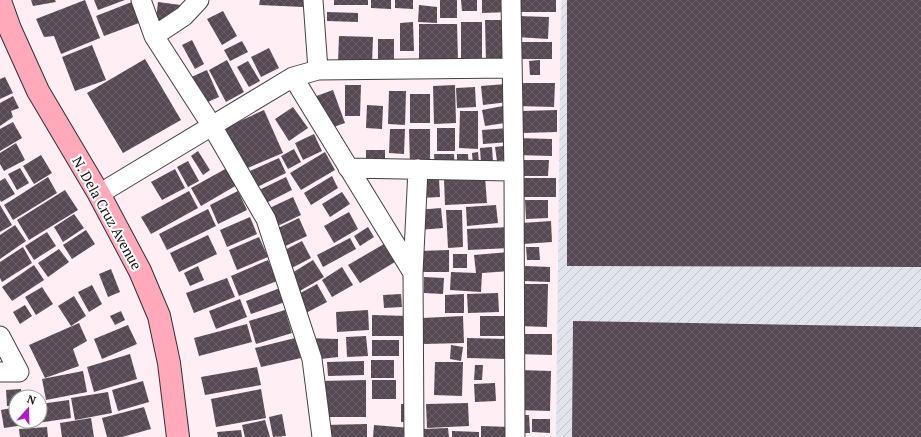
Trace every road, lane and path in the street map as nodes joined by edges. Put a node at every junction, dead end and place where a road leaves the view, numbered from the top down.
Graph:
1 (141, 0) edge
2 (199, 0) edge
3 (313, 0) edge
4 (511, 0) edge
5 (0, 1) edge
6 (154, 36) junction
7 (512, 68) junction
8 (318, 70) junction
9 (293, 77) junction
10 (212, 126) junction
11 (348, 168) junction
12 (418, 169) junction
13 (514, 171) junction
14 (99, 194) junction
15 (413, 274) junction
16 (0, 336) edge
17 (0, 372) edge
18 (178, 437) edge
19 (322, 437) edge
20 (414, 437) edge
21 (515, 437) edge

1 - 6 street
2 - 6 street
3 - 8 street
4 - 7 street
5 - 14 street, N. Dela Cruz Avenue
6 - 10 street
7 - 8 street
7 - 13 street
8 - 9 street
9 - 10 street
9 - 11 street
10 - 14 street
10 - 19 street
11 - 12 street
11 - 15 street
12 - 13 street
12 - 15 street
13 - 21 street
14 - 18 street, N. Dela Cruz Avenue
15 - 20 street
16 - 17 street

